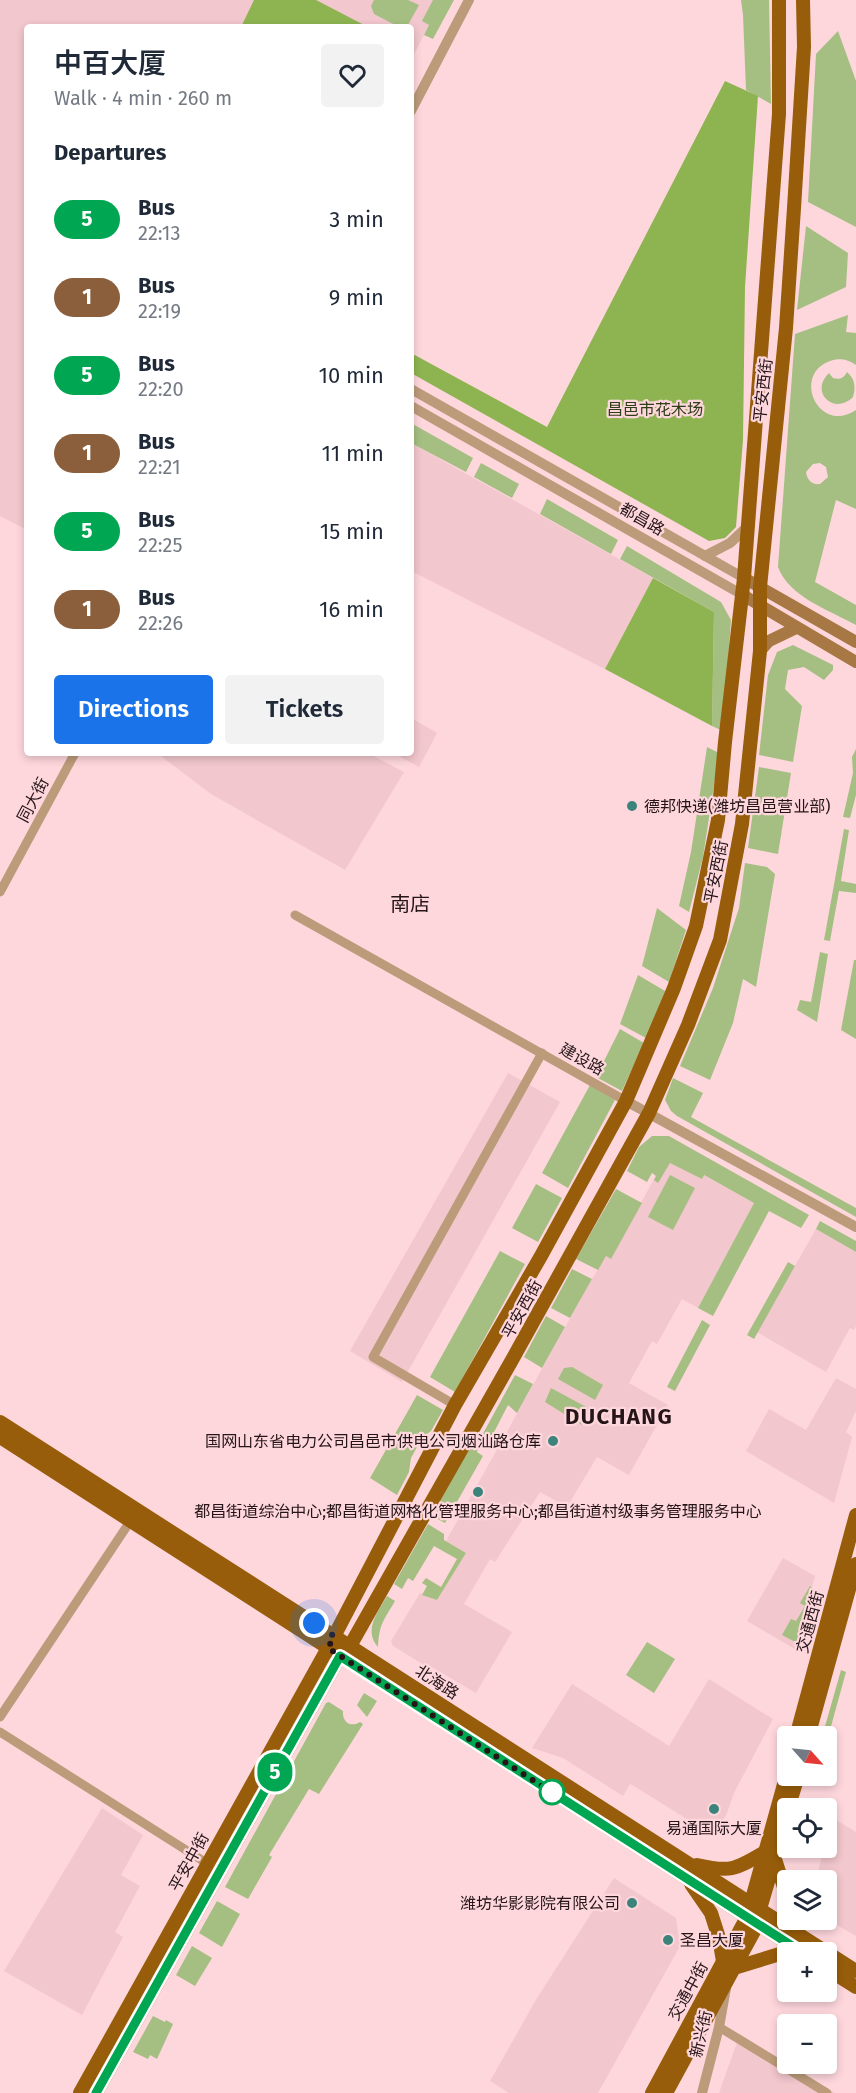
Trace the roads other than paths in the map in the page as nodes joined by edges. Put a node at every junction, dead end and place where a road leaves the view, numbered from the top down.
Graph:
1 (469, 0) edge
2 (779, 0) edge
3 (803, 0) edge
4 (414, 105) edge
5 (414, 391) edge
6 (414, 408) edge
7 (747, 527) junction
8 (705, 556) junction
9 (744, 578) junction
10 (760, 587) junction
11 (741, 594) junction
12 (759, 604) junction
13 (796, 628) junction
14 (856, 642) edge
15 (760, 651) junction
16 (856, 662) edge
17 (73, 756) edge
18 (0, 892) edge
19 (295, 915) dead end
20 (542, 1053) junction
21 (626, 1101) junction
22 (649, 1113) junction
23 (856, 1227) edge
24 (455, 1405) junction
25 (0, 1422) edge
26 (0, 1437) edge
27 (134, 1515) junction
28 (856, 1515) edge
29 (856, 1564) edge
30 (338, 1647) junction
31 (0, 1717) edge
32 (799, 1726) edge
33 (811, 1726) edge
34 (0, 1732) edge
35 (785, 1786) edge
36 (777, 1838) edge
37 (770, 1855) junction
38 (687, 1862) junction
39 (208, 1864) junction
40 (777, 1872) edge
41 (688, 1880) junction
42 (754, 1914) junction
43 (794, 1942) edge
44 (777, 1952) edge
45 (837, 1963) edge
46 (729, 1964) junction
47 (856, 1971) edge
48 (837, 1975) edge
49 (727, 1982) junction
50 (856, 1987) edge
51 (719, 2026) junction
52 (80, 2093) edge
53 (96, 2093) edge
54 (652, 2093) edge
55 (666, 2093) edge
56 (702, 2093) edge
57 (827, 2093) edge

1 - 4 street
2 - 7 main road, 平安西街
3 - 10 main road, 平安西街
5 - 8 street, 都昌路
6 - 11 street, 都昌路
7 - 8 street
7 - 9 main road, 平安西街
8 - 9 street, 都昌路
9 - 10 main road, 都昌路
9 - 11 main road, 平安西街
10 - 12 main road, 平安西街
10 - 14 main road, 都昌路
11 - 12 main road, 都昌路
11 - 21 main road, 平安西街
12 - 13 main road, 都昌路
12 - 15 main road, 平安西街
13 - 15 main road
13 - 16 main road, 都昌路
15 - 22 main road, 平安西街
17 - 18 street, 同大街
19 - 20 street, 建设路
20 - 21 street, 建设路
20 - 24 street
21 - 22 street, 建设路
21 - 24 main road, 平安西街
22 - 23 street, 建设路
22 - 30 main road, 平安西街
24 - 30 main road, 平安西街
25 - 27 main road, 北海路
26 - 27 main road, 北海路
27 - 30 main road, 北海路
27 - 31 street
28 - 32 main road, 交通西街
29 - 33 main road, 交通西街
30 - 38 main road, 北海路
30 - 39 main road, 平安中街
30 - 41 main road, 北海路
30 - 53 main road, 平安中街
34 - 39 street
35 - 37 main road
36 - 37 main road
37 - 38 main road
37 - 40 main road
37 - 42 main road
38 - 42 main road, 北海路
39 - 52 main road, 平安中街
41 - 42 main road, 北海路
41 - 46 main road
42 - 43 main road, 北海路
42 - 46 main road, 交通中街
44 - 46 main road
45 - 47 main road, 北海路
46 - 49 main road, 交通中街
46 - 54 main road, 交通中街
48 - 50 main road
49 - 51 street, 新兴街
49 - 55 main road, 交通中街
51 - 56 street, 新兴街
51 - 57 street

